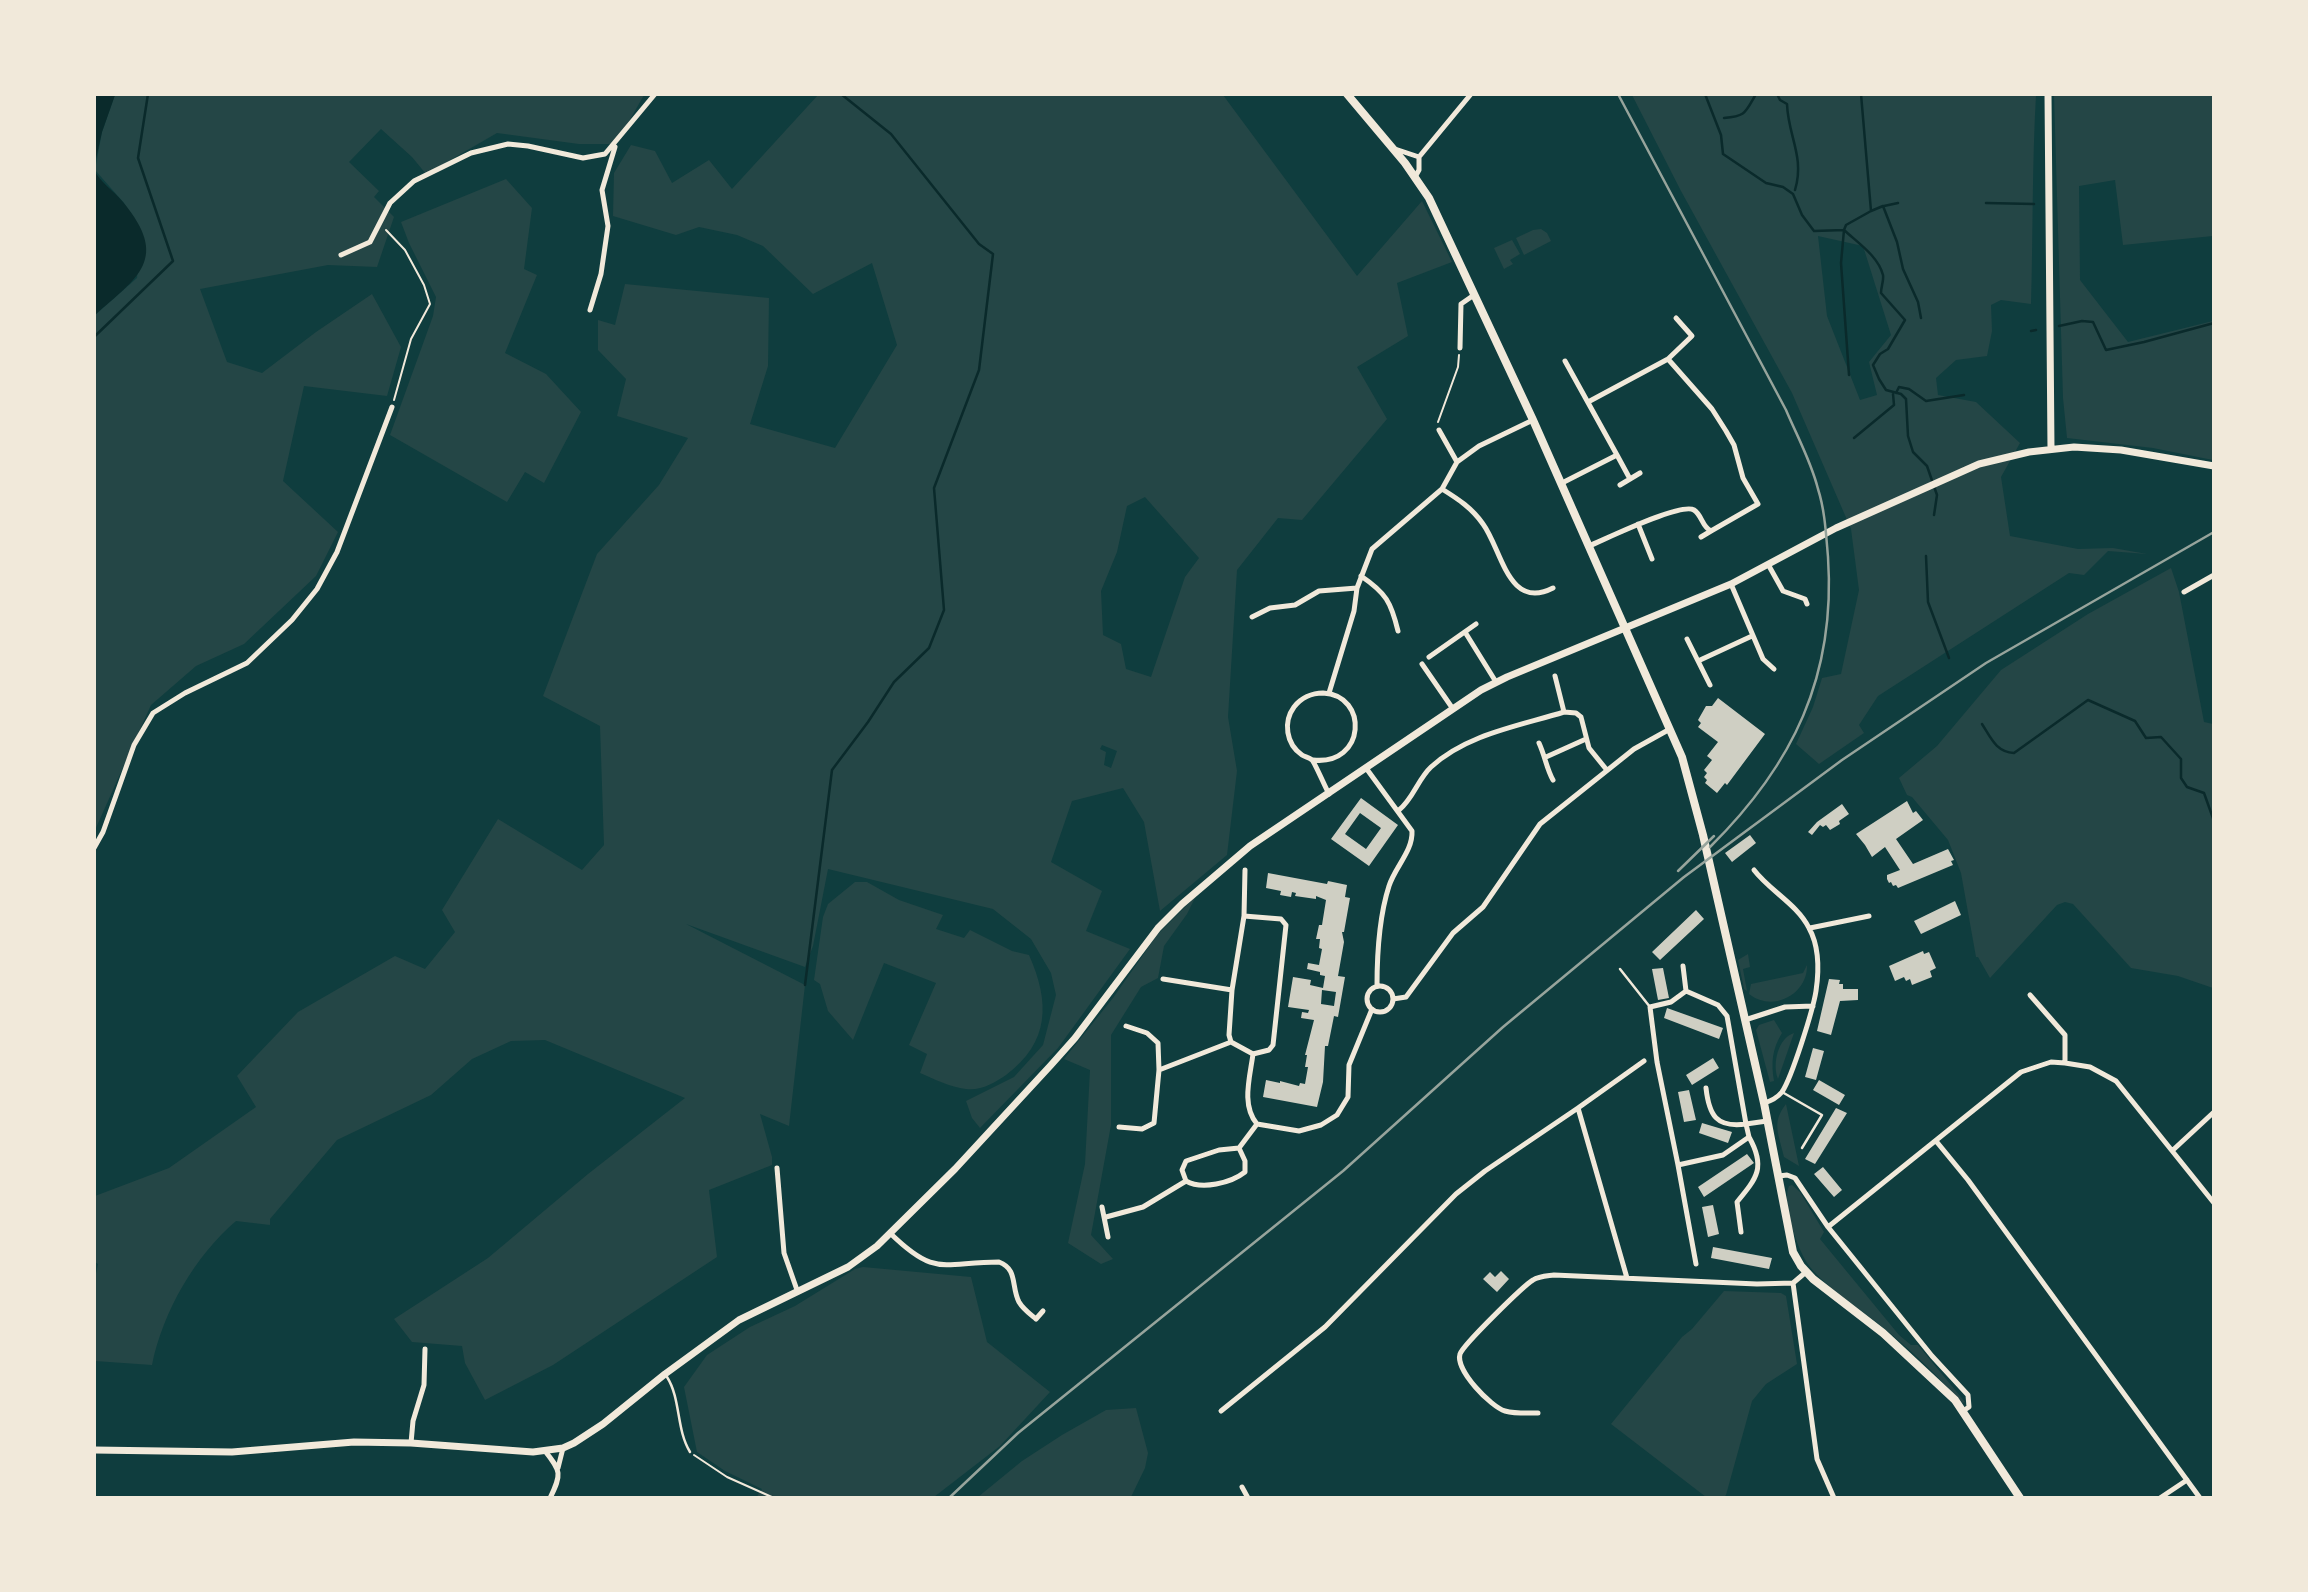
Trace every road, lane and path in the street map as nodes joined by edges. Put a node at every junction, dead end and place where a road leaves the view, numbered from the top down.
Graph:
1 (655, 94) edge
2 (1347, 94) edge
3 (1471, 94) edge
4 (2048, 94) edge
5 (615, 144) junction
6 (1391, 148) junction
7 (1419, 157) junction
8 (1415, 177) junction
9 (381, 224) junction
10 (341, 255) dead end
11 (1474, 295) junction
12 (590, 310) dead end
13 (1676, 318) dead end
14 (1460, 348) joint
15 (1668, 359) junction
16 (1565, 361) dead end
17 (1588, 402) junction
18 (392, 407) joint
19 (1533, 420) junction
20 (1439, 430) joint
21 (2051, 449) junction
22 (1616, 455) junction
23 (1457, 462) junction
24 (2214, 466) edge
25 (1640, 473) dead end
26 (1630, 479) junction
27 (1562, 483) junction
28 (1620, 485) dead end
29 (1442, 489) junction
30 (1638, 524) junction
31 (1711, 531) junction
32 (1701, 537) dead end
33 (1589, 546) junction
34 (1653, 559) dead end
35 (1769, 566) junction
36 (2214, 575) edge
37 (1362, 576) junction
38 (1731, 584) junction
39 (1357, 588) junction
40 (1553, 588) dead end
41 (2184, 592) dead end
42 (1807, 604) dead end
43 (1252, 617) dead end
44 (1476, 624) dead end
45 (1626, 629) junction
46 (1398, 631) dead end
47 (1465, 632) junction
48 (1752, 636) junction
49 (1686, 639) dead end
50 (1429, 657) dead end
51 (1698, 661) junction
52 (1422, 664) dead end
53 (1774, 669) dead end
54 (1555, 676) dead end
55 (1496, 682) junction
56 (1710, 685) dead end
57 (1329, 694) junction
58 (1453, 709) junction
59 (1564, 712) junction
60 (1670, 729) junction
61 (1586, 739) junction
62 (1539, 743) dead end
63 (1546, 757) junction
64 (1313, 760) junction
65 (1366, 768) junction
66 (1606, 769) junction
67 (1553, 780) dead end
68 (1329, 794) junction
69 (1399, 810) junction
70 (94, 848) edge
71 (1245, 870) dead end
72 (1754, 870) dead end
73 (1244, 916) junction
74 (1868, 916) dead end
75 (1810, 928) junction
76 (1683, 966) dead end
77 (1620, 969) dead end
78 (1163, 979) dead end
79 (1377, 986) junction
80 (1232, 990) junction
81 (1686, 991) junction
82 (2030, 995) dead end
83 (1393, 999) junction
84 (1813, 1006) junction
85 (1650, 1007) junction
86 (1371, 1009) junction
87 (1744, 1020) junction
88 (1126, 1026) dead end
89 (1231, 1042) junction
90 (1253, 1054) junction
91 (1644, 1061) dead end
92 (2065, 1063) junction
93 (1159, 1070) junction
94 (1706, 1088) dead end
95 (1782, 1091) junction
96 (1764, 1103) junction
97 (1578, 1108) junction
98 (2214, 1112) edge
99 (1767, 1121) junction
100 (1258, 1124) junction
101 (1746, 1124) junction
102 (1119, 1127) dead end
103 (1749, 1137) junction
104 (1936, 1141) junction
105 (1239, 1148) junction
106 (1802, 1148) dead end
107 (2173, 1150) junction
108 (1678, 1165) junction
109 (777, 1168) dead end
110 (1779, 1176) junction
111 (1186, 1181) junction
112 (2214, 1203) edge
113 (1102, 1207) dead end
114 (1106, 1217) junction
115 (1828, 1227) junction
116 (1741, 1232) dead end
117 (890, 1233) junction
118 (1108, 1237) dead end
119 (1696, 1264) dead end
120 (1806, 1272) junction
121 (1627, 1278) junction
122 (1793, 1283) junction
123 (797, 1290) junction
124 (1043, 1311) dead end
125 (425, 1349) dead end
126 (665, 1374) junction
127 (1221, 1411) dead end
128 (1963, 1411) junction
129 (1538, 1413) dead end
130 (411, 1443) junction
131 (563, 1448) junction
132 (94, 1450) edge
133 (545, 1451) junction
134 (690, 1451) joint
135 (558, 1468) junction
136 (2187, 1480) junction
137 (1242, 1487) dead end
138 (550, 1497) edge
139 (774, 1497) edge
140 (1248, 1497) edge
141 (1834, 1497) edge
142 (2020, 1497) edge
143 (2160, 1497) edge
144 (2200, 1497) edge

1 - 5 street
2 - 6 main road
3 - 7 street
4 - 21 street
5 - 9 street
5 - 12 street
6 - 7 street
6 - 8 main road
7 - 8 street
8 - 11 main road
9 - 10 street
9 - 18 path
11 - 14 street
11 - 19 main road
13 - 15 street
14 - 20 path
15 - 17 street
15 - 31 street
16 - 17 street
17 - 22 street
18 - 70 street
19 - 23 street
19 - 27 main road
20 - 23 street
21 - 24 street
21 - 35 street
22 - 26 street
22 - 27 street
23 - 29 street
25 - 26 street
26 - 28 street
27 - 33 main road
29 - 37 street
29 - 40 street
30 - 31 street
30 - 33 street
30 - 34 street
31 - 32 street
33 - 45 main road
35 - 38 street
35 - 42 street
36 - 41 street
37 - 39 street
37 - 46 street
38 - 45 street
38 - 48 street
39 - 43 street
39 - 57 street
44 - 47 street
45 - 55 street
45 - 60 main road
47 - 50 street
47 - 55 street
48 - 51 street
48 - 53 street
49 - 51 street
51 - 56 street
52 - 58 street
54 - 59 street
55 - 58 street
57 - 64 street
57 - 64 street
58 - 65 street
59 - 61 street
59 - 69 street
60 - 66 street
60 - 87 main road
61 - 63 street
61 - 66 street
62 - 63 street
63 - 67 street
64 - 68 street
65 - 68 street
65 - 69 street
66 - 83 street
68 - 117 street
69 - 79 street
71 - 73 street
72 - 75 street
73 - 80 street
73 - 90 street
74 - 75 street
75 - 84 street
76 - 81 street
77 - 85 lane
78 - 80 street
79 - 83 street
79 - 86 street
80 - 89 street
81 - 85 street
81 - 101 street
82 - 92 street
83 - 86 street
84 - 87 street
84 - 95 street
85 - 108 street
86 - 100 street
87 - 96 main road
88 - 93 street
89 - 90 street
89 - 93 street
90 - 100 street
91 - 97 street
92 - 104 street
92 - 107 street
93 - 102 street
94 - 101 street
95 - 96 street
95 - 106 lane
96 - 99 main road
97 - 121 street
97 - 127 street
98 - 107 street
99 - 101 street
99 - 110 main road
100 - 105 street
101 - 103 street
103 - 108 street
103 - 116 street
104 - 115 street
104 - 136 street
105 - 111 street
105 - 111 street
107 - 112 street
108 - 119 street
109 - 123 street
110 - 115 street
110 - 120 main road
111 - 114 street
113 - 114 street
114 - 118 street
115 - 128 street
117 - 123 street
117 - 124 street
120 - 122 street
120 - 128 main road
121 - 122 street
121 - 129 street
122 - 141 street
123 - 126 street
125 - 130 street
126 - 131 street
126 - 134 lane
128 - 142 main road
130 - 132 street
130 - 133 street
131 - 133 street
131 - 135 street
133 - 135 street
134 - 139 path
135 - 138 street
136 - 143 street
136 - 144 street
137 - 140 street

